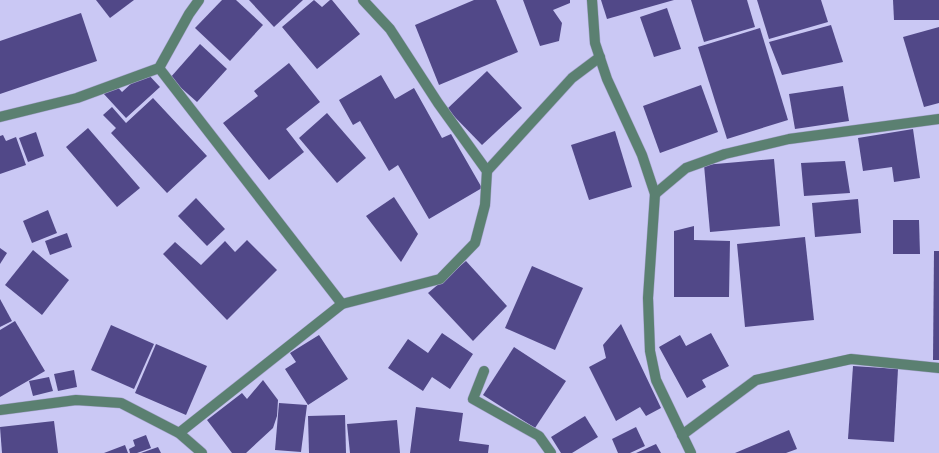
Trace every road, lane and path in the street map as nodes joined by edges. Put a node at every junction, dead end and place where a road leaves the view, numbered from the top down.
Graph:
1 (199, 0) edge
2 (364, 0) edge
3 (592, 0) edge
4 (600, 57) junction
5 (159, 68) junction
6 (0, 117) edge
7 (939, 119) edge
8 (487, 171) junction
9 (655, 194) junction
10 (342, 304) junction
11 (939, 368) edge
12 (484, 371) dead end
13 (0, 410) edge
14 (179, 433) junction
15 (682, 435) junction
16 (202, 453) edge
17 (551, 453) edge
18 (691, 453) edge

1 - 5 street
2 - 8 street
3 - 4 street
4 - 8 street
4 - 9 street
5 - 6 street
5 - 10 street
7 - 9 street
8 - 10 street
9 - 15 street
10 - 14 street
11 - 15 street
12 - 17 street
13 - 14 street
14 - 16 street
15 - 18 street

